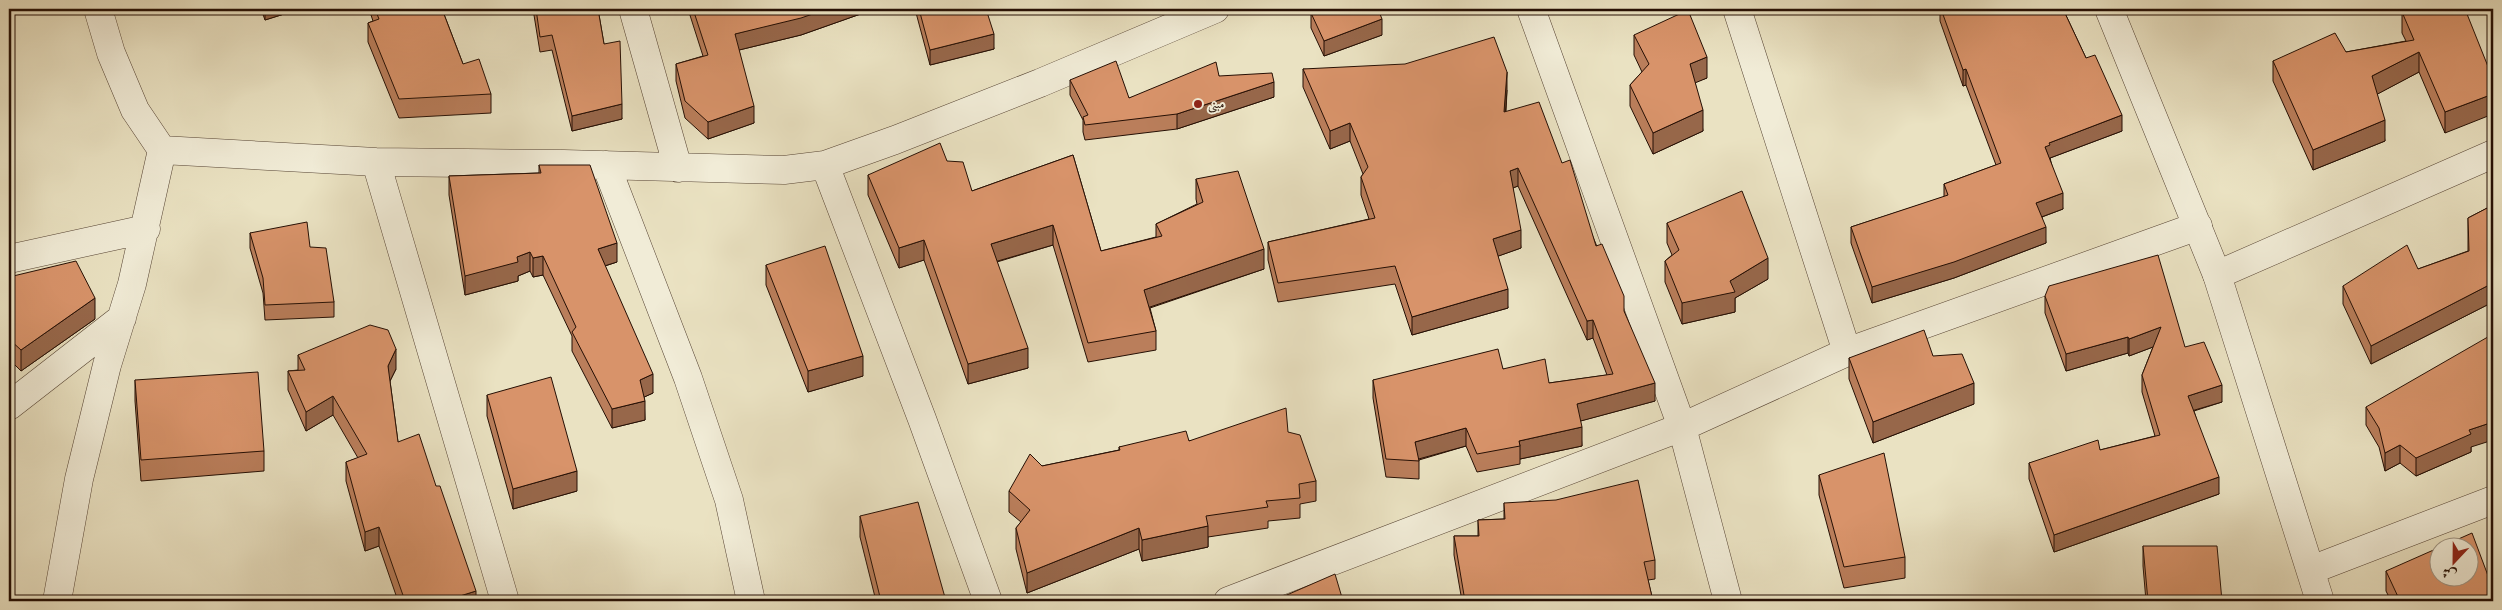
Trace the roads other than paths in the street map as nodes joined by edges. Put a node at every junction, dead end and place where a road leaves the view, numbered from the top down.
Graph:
1 (98, 9) edge
2 (633, 9) edge
3 (1215, 9) edge
4 (1532, 9) edge
5 (1737, 9) edge
6 (2109, 9) edge
7 (162, 150) junction
8 (2493, 154) edge
9 (376, 162) junction
10 (825, 165) junction
11 (606, 166) junction
12 (678, 168) junction
13 (2198, 226) junction
14 (146, 229) junction
15 (9, 259) edge
16 (2217, 275) junction
17 (122, 318) junction
18 (1847, 352) junction
19 (9, 406) edge
20 (1682, 427) junction
21 (2493, 500) edge
22 (2311, 570) junction
23 (57, 601) edge
24 (505, 601) edge
25 (750, 601) edge
26 (988, 601) edge
27 (1228, 601) edge
28 (1728, 601) edge
29 (2320, 601) edge

1 - 7 street
2 - 12 street
3 - 10 street
4 - 20 street
5 - 18 street
6 - 13 street
7 - 9 street
7 - 14 street
8 - 16 street
9 - 11 street
9 - 24 street
10 - 12 street
10 - 26 street
11 - 12 street
11 - 25 street
13 - 16 street
13 - 18 street
14 - 15 street
14 - 17 street
16 - 22 street
17 - 19 street
17 - 23 street
18 - 20 street
20 - 27 street
20 - 28 street
21 - 22 street
22 - 29 street

